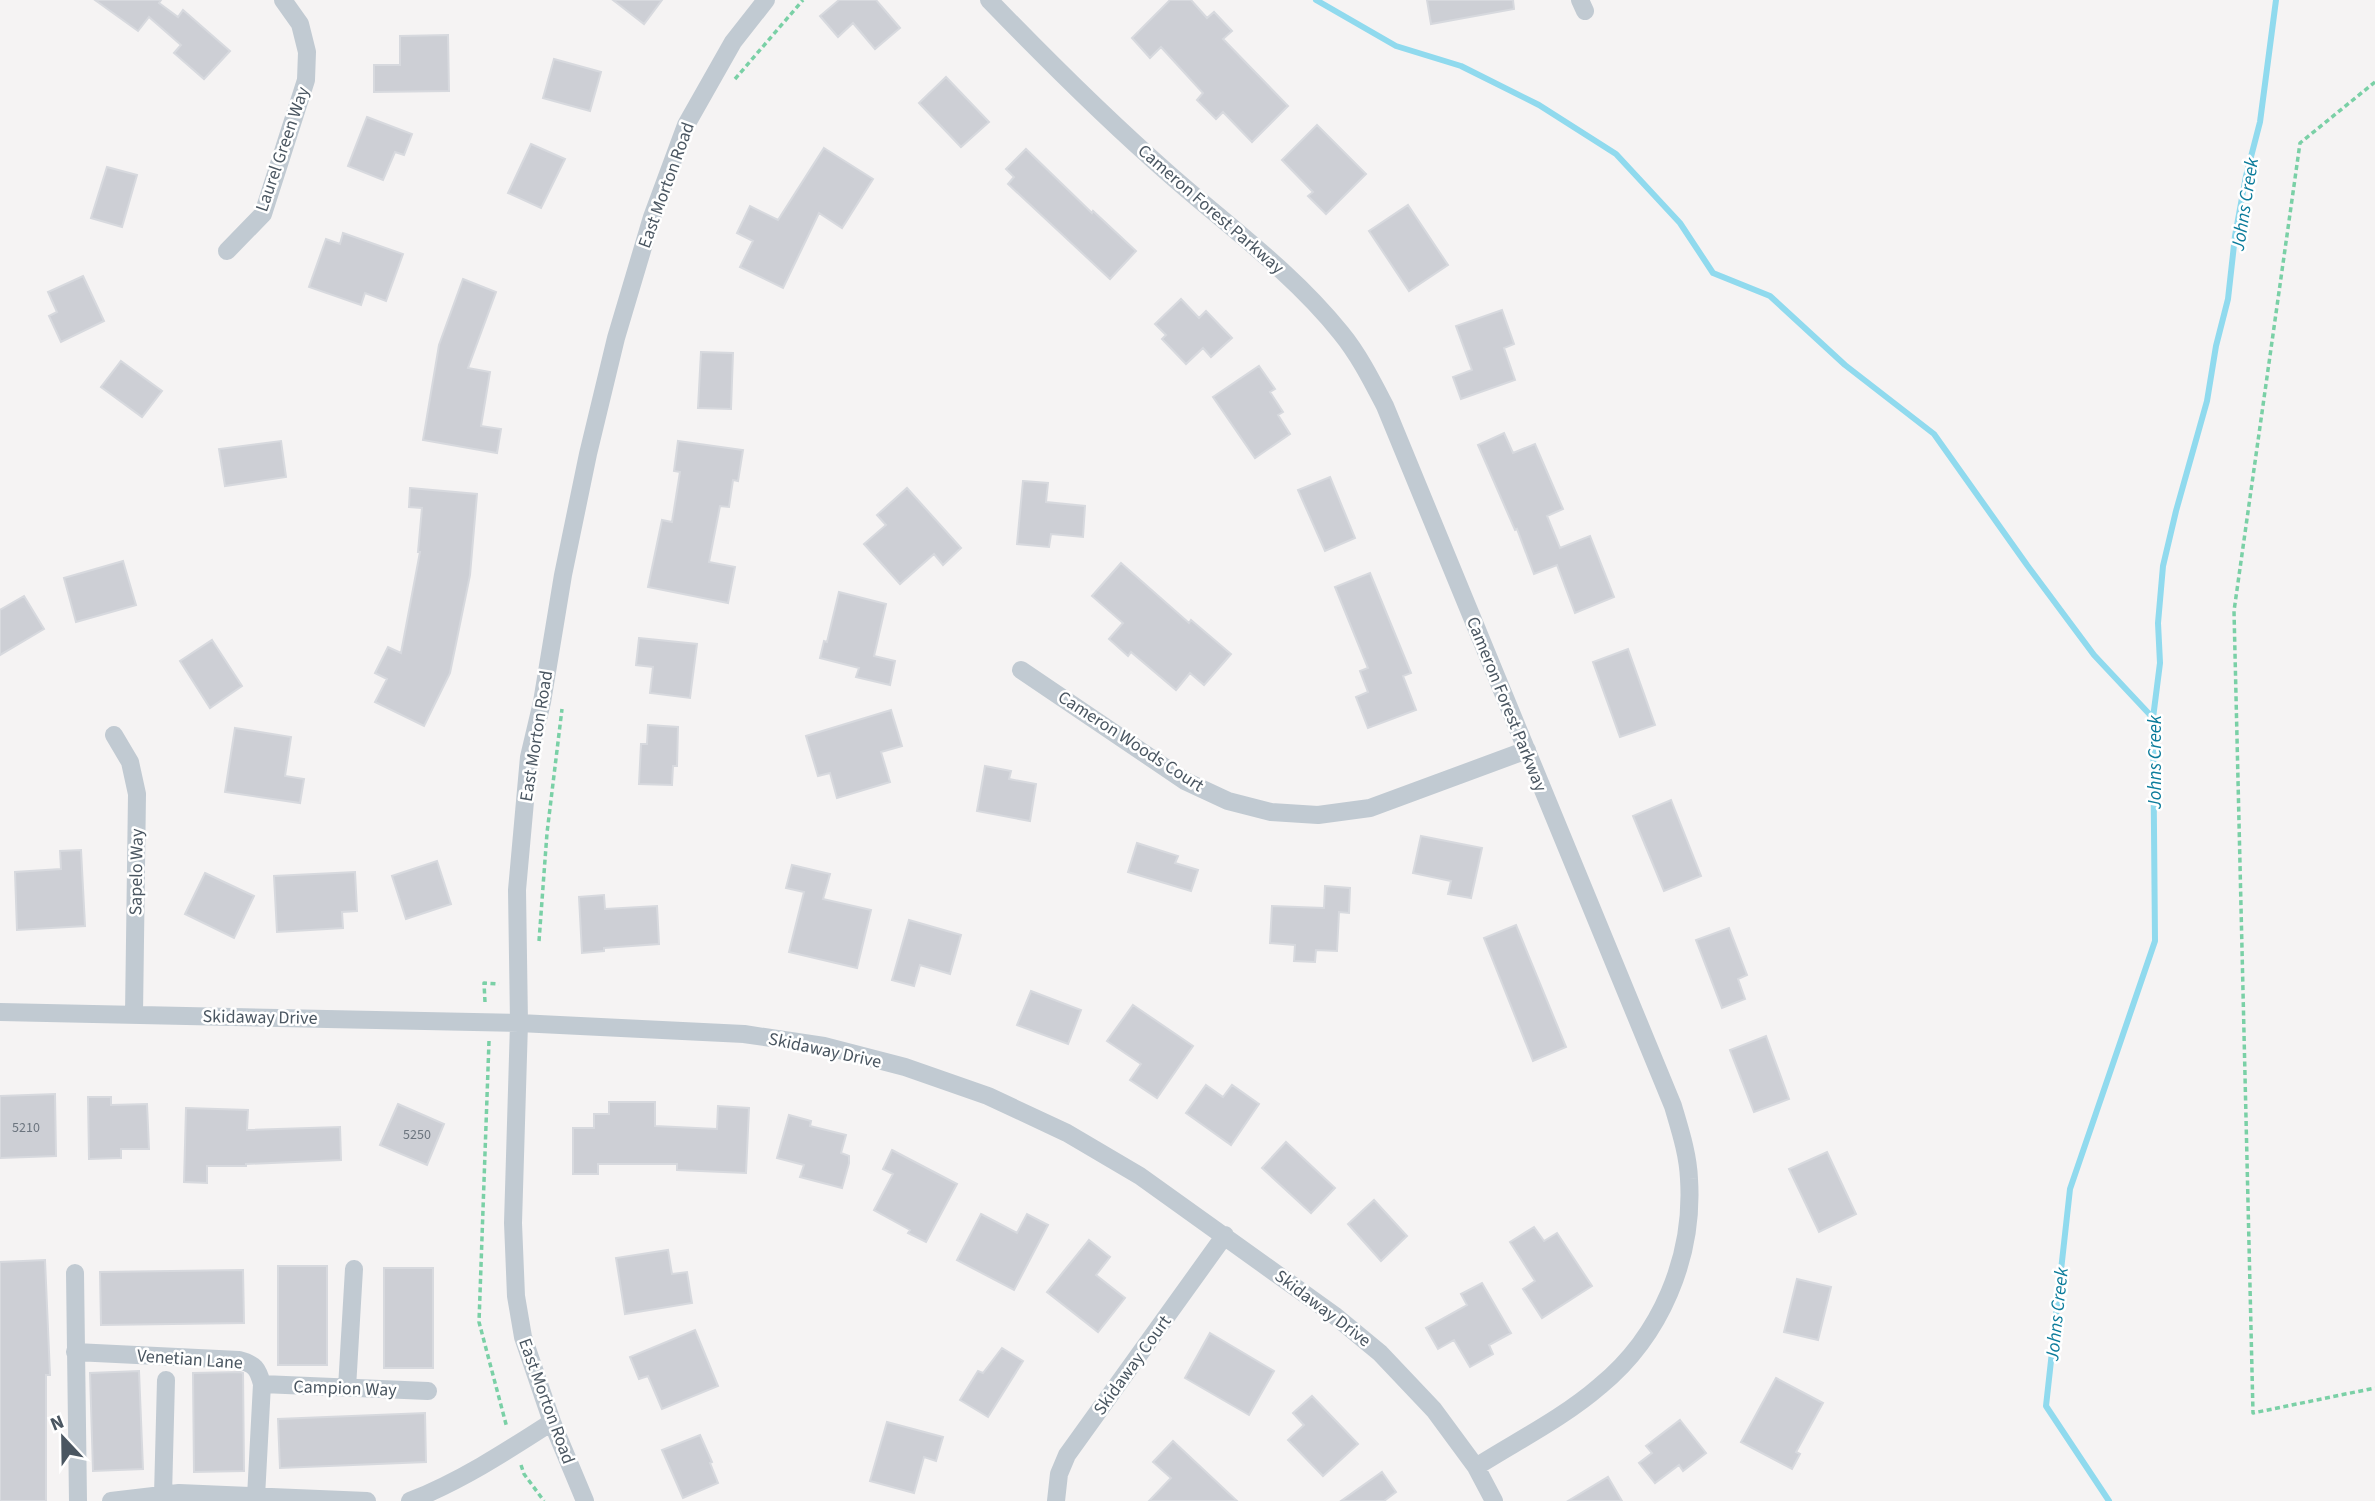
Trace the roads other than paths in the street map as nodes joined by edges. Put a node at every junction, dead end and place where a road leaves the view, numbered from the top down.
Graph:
1 (283, 0) edge
2 (766, 0) edge
3 (989, 0) edge
4 (227, 251) dead end
5 (1021, 670) dead end
6 (114, 735) dead end
7 (1527, 750) junction
8 (0, 1012) edge
9 (134, 1014) junction
10 (519, 1023) junction
11 (1225, 1235) junction
12 (354, 1269) dead end
13 (75, 1273) dead end
14 (75, 1352) junction
15 (166, 1380) dead end
16 (262, 1384) junction
17 (347, 1388) junction
18 (428, 1391) dead end
19 (552, 1422) junction
20 (1476, 1467) junction
21 (163, 1495) junction
22 (256, 1497) junction
23 (415, 1500) edge
24 (78, 1501) edge
25 (111, 1501) edge
26 (367, 1501) edge
27 (585, 1501) edge
28 (1056, 1501) edge
29 (1494, 1501) edge

1 - 4 street, Laurel Green Way
2 - 10 street, East Morton Road
3 - 7 street, Cameron Forest Parkway
5 - 7 street, Cameron Woods Court
6 - 9 street, Sapelo Way
7 - 20 street, Cameron Forest Parkway
8 - 9 street, Skidaway Drive
9 - 10 street, Skidaway Drive
10 - 11 street, Skidaway Drive
10 - 19 street, East Morton Road
11 - 20 street, Skidaway Drive
11 - 28 street, Skidaway Court
12 - 17 street
13 - 14 street
14 - 16 street, Venetian Lane
14 - 24 street
15 - 21 street
16 - 17 street, Campion Way
16 - 22 street, Venetian Lane
17 - 18 street, Campion Way
19 - 23 street
19 - 27 street, East Morton Road
20 - 29 street, Skidaway Drive
21 - 22 street
21 - 25 street
22 - 26 street

